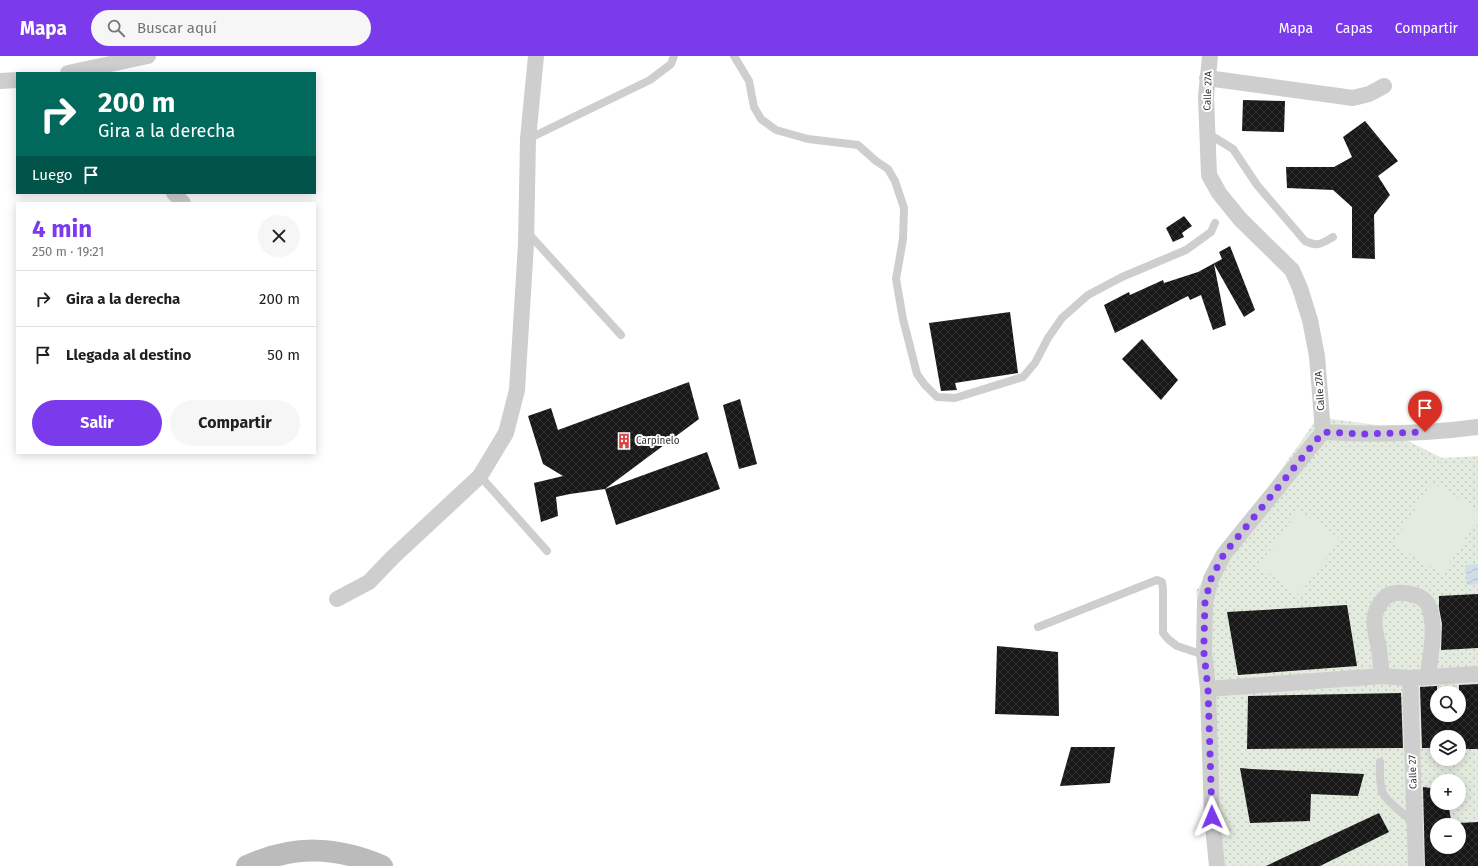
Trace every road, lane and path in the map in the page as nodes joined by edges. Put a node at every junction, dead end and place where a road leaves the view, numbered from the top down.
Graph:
1 (148, 56) edge
2 (536, 56) edge
3 (674, 56) edge
4 (734, 56) edge
5 (1210, 56) edge
6 (73, 72) edge
7 (1207, 78) junction
8 (16, 80) edge
9 (0, 81) edge
10 (1384, 86) dead end
11 (1207, 133) junction
12 (528, 139) junction
13 (175, 194) edge
14 (182, 202) edge
15 (1215, 223) dead end
16 (526, 231) junction
17 (1333, 237) dead end
18 (621, 335) dead end
19 (1478, 427) edge
20 (1323, 432) junction
21 (480, 476) junction
22 (547, 551) dead end
23 (337, 598) dead end
24 (1038, 627) dead end
25 (1204, 653) junction
26 (1478, 674) edge
27 (1382, 676) junction
28 (1428, 677) junction
29 (1410, 678) junction
30 (1208, 689) junction
31 (1380, 762) dead end
32 (1415, 823) junction
33 (247, 866) edge
34 (382, 866) edge
35 (1217, 866) edge
36 (1416, 866) edge

1 - 6 street
2 - 12 street
3 - 12 lane
4 - 15 lane
5 - 7 street, Calle 27A
7 - 10 street
7 - 11 street, Calle 27A
8 - 9 street
11 - 17 lane
11 - 20 street, Calle 27A
12 - 16 street
13 - 14 street
16 - 18 lane
16 - 21 street
19 - 20 street
20 - 25 street
21 - 22 lane
21 - 23 street
24 - 25 lane
25 - 30 street
26 - 28 street
27 - 28 street
27 - 29 street
27 - 30 street
28 - 29 street
29 - 32 street, Calle 27
30 - 35 street
31 - 32 lane
32 - 36 street, Calle 27
33 - 34 street

